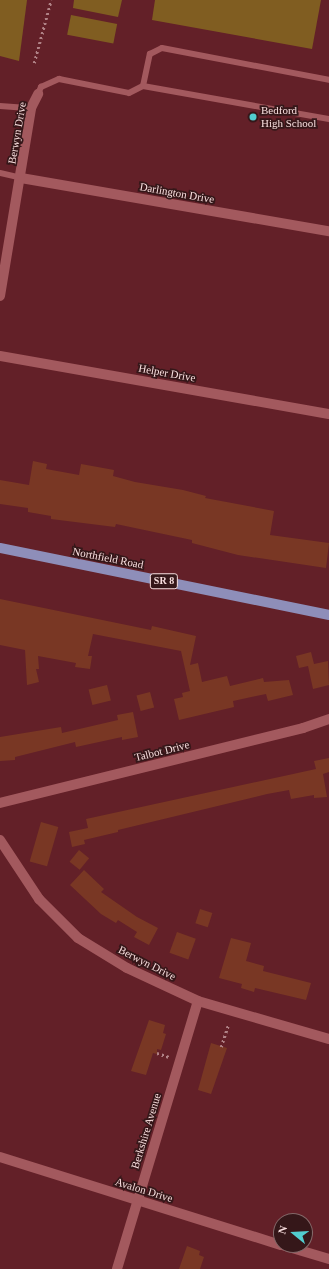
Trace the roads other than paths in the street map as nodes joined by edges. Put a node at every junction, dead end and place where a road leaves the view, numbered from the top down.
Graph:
1 (329, 80) edge
2 (143, 86) junction
3 (38, 94) joint
4 (0, 106) edge
5 (31, 108) junction
6 (329, 119) edge
7 (0, 173) edge
8 (21, 178) junction
9 (329, 231) edge
10 (3, 270) edge
11 (0, 296) edge
12 (0, 356) edge
13 (329, 414) edge
14 (0, 548) edge
15 (329, 615) edge
16 (329, 719) edge
17 (0, 803) edge
18 (0, 840) edge
19 (198, 1001) junction
20 (329, 1039) edge
21 (0, 1157) edge
22 (137, 1201) junction
23 (273, 1242) edge
24 (309, 1253) edge
25 (329, 1259) edge
26 (117, 1269) edge

1 - 2 lane
2 - 3 lane
2 - 6 lane
3 - 5 street, Berwyn Drive
4 - 5 lane
5 - 8 street, Berwyn Drive
7 - 8 lane
8 - 9 street, Darlington Drive
8 - 10 street, Berwyn Drive
10 - 11 street, Berwyn Drive
12 - 13 street, Helper Drive
14 - 15 main road, Northfield Road / SR 8
16 - 17 street, Talbot Drive
18 - 19 street, Berwyn Drive
19 - 20 street, Berwyn Drive
19 - 22 street, Berkshire Avenue
21 - 22 street, Avalon Drive
22 - 23 street, Avalon Drive
22 - 26 street, Berkshire Avenue
24 - 25 street, Avalon Drive

